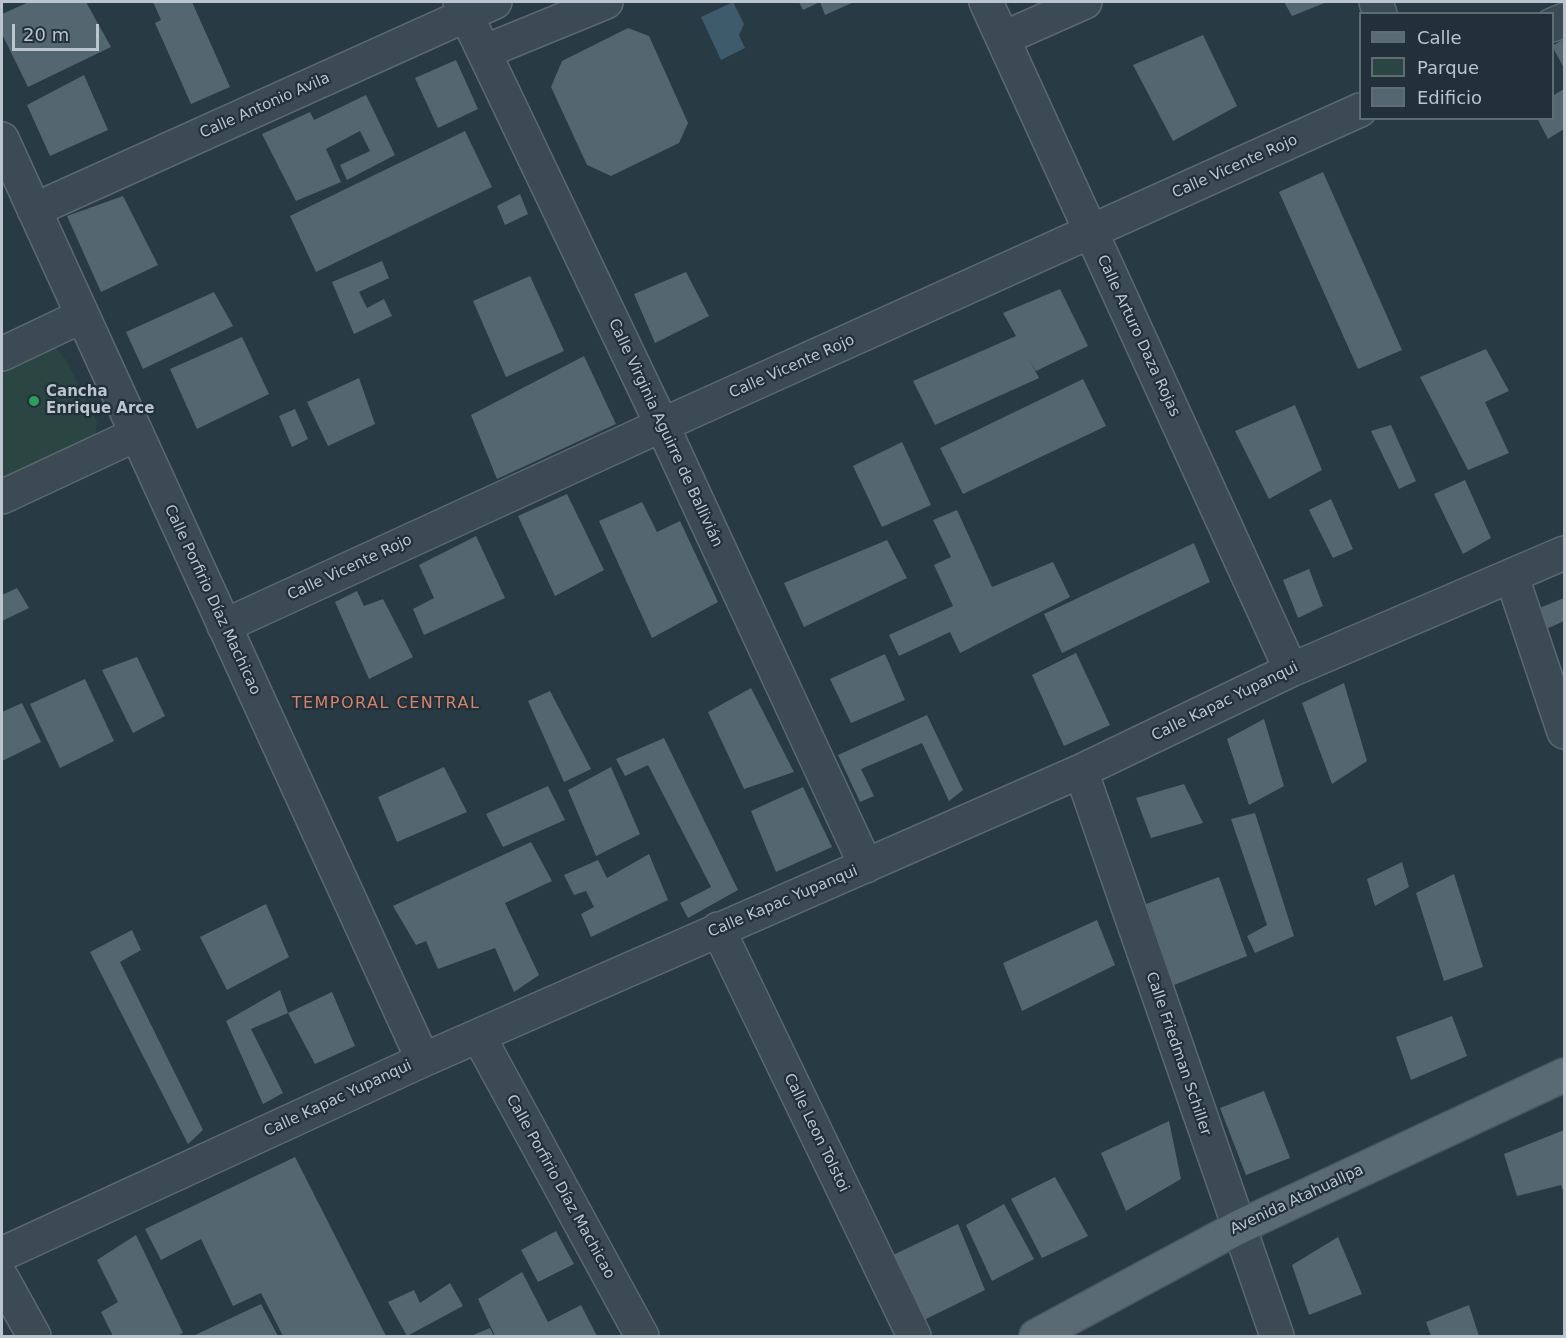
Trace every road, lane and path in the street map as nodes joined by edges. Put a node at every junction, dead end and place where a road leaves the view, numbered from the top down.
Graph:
1 (606, 2) edge
2 (986, 2) edge
3 (1085, 2) edge
4 (474, 6) edge
5 (1004, 38) junction
6 (484, 52) junction
7 (1359, 110) edge
8 (2, 139) edge
9 (34, 210) junction
10 (1091, 232) junction
11 (82, 316) junction
12 (2, 354) edge
13 (662, 425) junction
14 (137, 435) junction
15 (2, 498) edge
16 (1564, 553) edge
17 (1512, 577) junction
18 (224, 626) junction
19 (1291, 670) junction
20 (1564, 732) edge
21 (1081, 771) junction
22 (866, 866) junction
23 (718, 929) junction
24 (479, 1037) junction
25 (423, 1060) junction
26 (1564, 1075) edge
27 (1237, 1228) junction
28 (2, 1254) edge
29 (2, 1278) edge
30 (34, 1336) edge
31 (642, 1336) edge
32 (914, 1336) edge
33 (1036, 1336) edge
34 (1277, 1336) edge

1 - 6 street
2 - 5 street, Calle Arturo Daza Rojas
3 - 5 street
4 - 6 street, Calle Virginia Aguirre de Ballivián
4 - 9 street, Calle Antonio Avila
5 - 10 street, Calle Arturo Daza Rojas
6 - 13 street, Calle Virginia Aguirre de Ballivián
7 - 10 street, Calle Vicente Rojo
8 - 9 street, Calle Porfirio Díaz Machicao
9 - 11 street, Calle Porfirio Díaz Machicao
10 - 13 street, Calle Vicente Rojo
10 - 19 street, Calle Arturo Daza Rojas
11 - 12 street
11 - 14 street, Calle Porfirio Díaz Machicao
13 - 18 street, Calle Vicente Rojo
13 - 22 street, Calle Virginia Aguirre de Ballivián
14 - 15 street
14 - 18 street, Calle Porfirio Díaz Machicao
16 - 17 street, Calle Kapac Yupanqui
17 - 19 street, Calle Kapac Yupanqui
17 - 20 street
18 - 25 street, Calle Porfirio Díaz Machicao
19 - 21 street, Calle Kapac Yupanqui
21 - 22 street, Calle Kapac Yupanqui
21 - 27 street, Calle Friedman Schiller
22 - 23 street, Calle Kapac Yupanqui
23 - 24 street, Calle Kapac Yupanqui
23 - 32 street, Calle Leon Tolstoi
24 - 25 street, Calle Kapac Yupanqui
24 - 31 street, Calle Porfirio Díaz Machicao
25 - 28 street, Calle Kapac Yupanqui
26 - 27 main road, Avenida Atahuallpa
27 - 33 main road, Avenida Atahuallpa
27 - 34 street, Calle Friedman Schiller
29 - 30 street

